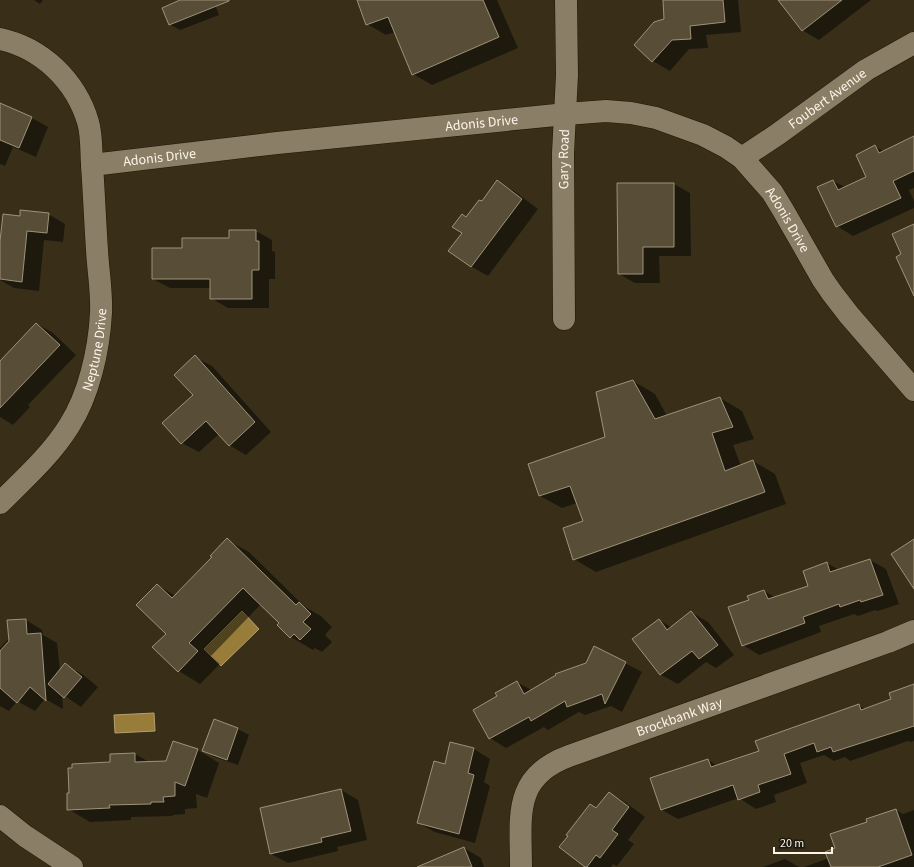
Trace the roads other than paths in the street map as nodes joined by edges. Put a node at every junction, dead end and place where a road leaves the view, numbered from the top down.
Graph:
1 (566, 0) edge
2 (0, 39) edge
3 (914, 43) edge
4 (566, 114) junction
5 (742, 158) junction
6 (92, 165) junction
7 (564, 319) dead end
8 (914, 390) edge
9 (1, 501) edge
10 (914, 631) edge
11 (0, 816) edge
12 (72, 867) edge
13 (521, 867) edge

1 - 4 street, Gary Road
2 - 6 street
3 - 5 street, Foubert Avenue
4 - 5 street, Adonis Drive
4 - 6 street, Adonis Drive
4 - 7 street, Gary Road
5 - 8 street, Adonis Drive
6 - 9 street, Neptune Drive
10 - 13 street, Brockbank Way
11 - 12 street

